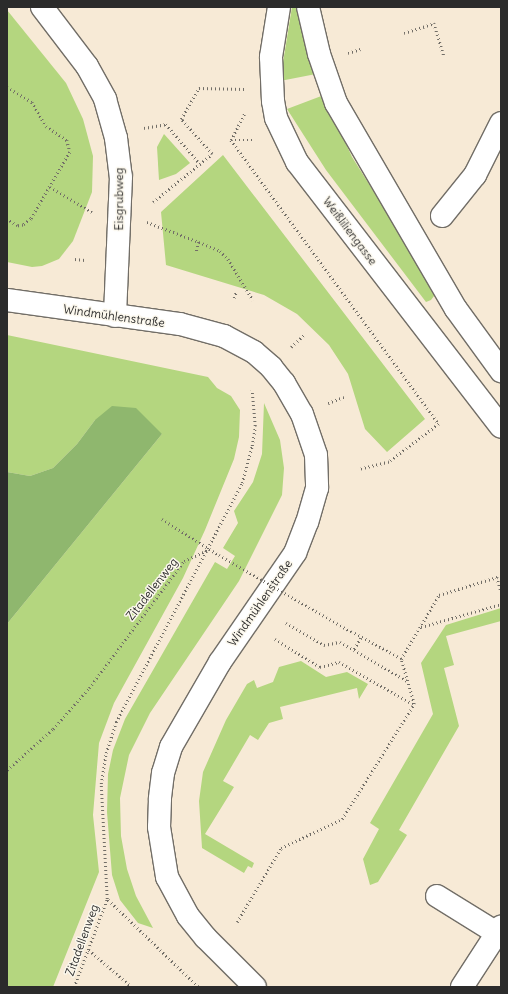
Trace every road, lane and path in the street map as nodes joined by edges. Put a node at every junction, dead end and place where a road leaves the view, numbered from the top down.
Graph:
1 (42, 7) edge
2 (279, 7) edge
3 (308, 7) edge
4 (404, 33) dead end
5 (360, 49) dead end
6 (347, 53) dead end
7 (444, 55) dead end
8 (7, 87) edge
9 (246, 89) dead end
10 (246, 111) dead end
11 (501, 123) edge
12 (144, 128) dead end
13 (230, 140) junction
14 (259, 140) dead end
15 (200, 164) junction
16 (50, 186) junction
17 (153, 202) dead end
18 (84, 208) dead end
19 (442, 216) dead end
20 (7, 219) edge
21 (147, 222) dead end
22 (199, 242) junction
23 (196, 253) dead end
24 (75, 259) dead end
25 (85, 260) dead end
26 (236, 292) dead end
27 (234, 298) dead end
28 (7, 300) edge
29 (253, 300) dead end
30 (115, 316) junction
31 (304, 335) dead end
32 (300, 339) dead end
33 (501, 371) edge
34 (252, 395) dead end
35 (344, 397) dead end
36 (338, 399) dead end
37 (501, 427) edge
38 (360, 469) dead end
39 (162, 519) dead end
40 (208, 550) junction
41 (501, 591) edge
42 (501, 604) edge
43 (286, 623) dead end
44 (421, 628) junction
45 (361, 638) junction
46 (275, 639) dead end
47 (354, 650) junction
48 (400, 659) junction
49 (407, 681) junction
50 (414, 704) junction
51 (7, 770) edge
52 (437, 896) dead end
53 (107, 899) dead end
54 (236, 922) dead end
55 (499, 930) edge
56 (89, 950) junction
57 (180, 970) dead end
58 (74, 987) edge
59 (132, 987) edge
60 (198, 987) edge
61 (255, 987) edge
62 (462, 987) edge

1 - 30 street, Eisgrubweg
2 - 37 street, Weißliliengasse
3 - 33 street
4 - 7 path
5 - 6 path
8 - 16 path
9 - 15 path
10 - 13 path
11 - 19 street
12 - 15 path
13 - 14 path
13 - 38 path
15 - 17 path
16 - 18 path
16 - 20 path
21 - 22 path
22 - 23 path
22 - 29 path
24 - 25 path
26 - 27 path
28 - 30 street, Windmühlenstraße
30 - 61 street, Windmühlenstraße
31 - 32 path
34 - 40 path
35 - 36 path
39 - 40 path
40 - 45 path, bridge
40 - 51 path, Zitadellenweg
41 - 44 path
42 - 44 path
43 - 47 path
44 - 48 path
45 - 47 path
45 - 48 path
46 - 50 path
47 - 49 path
48 - 49 path
49 - 50 path
50 - 54 path
52 - 55 street
53 - 56 path, Zitadellenweg
55 - 62 street
56 - 58 path, Zitadellenweg
56 - 59 path
57 - 60 path

